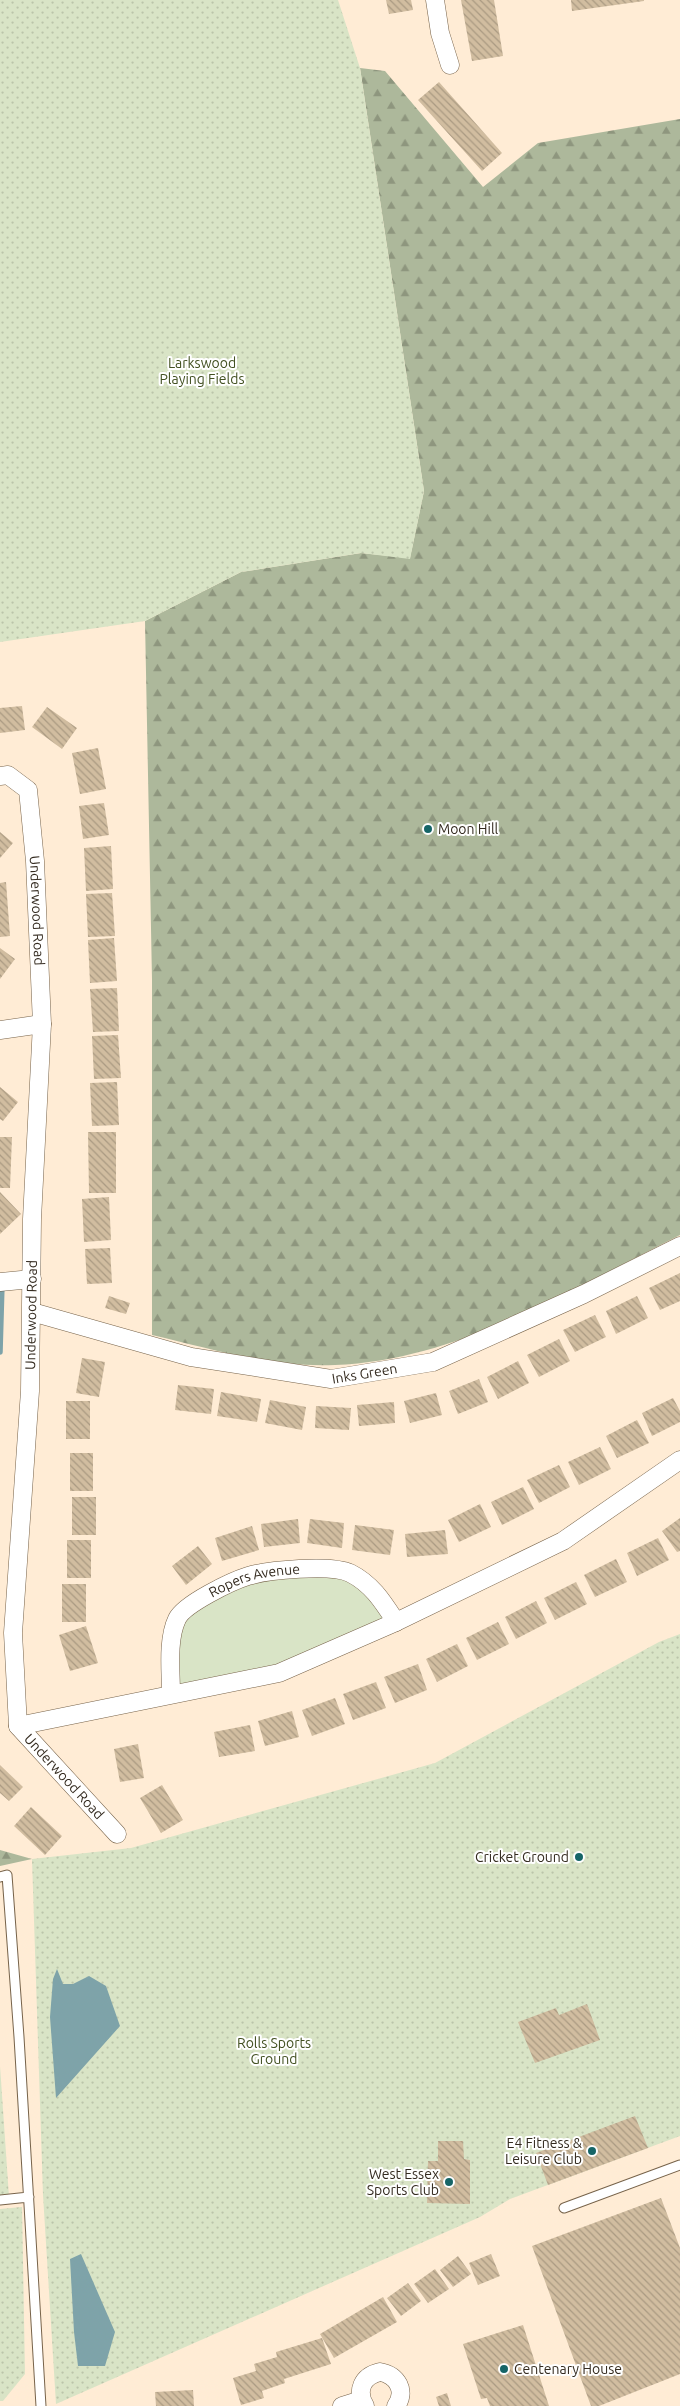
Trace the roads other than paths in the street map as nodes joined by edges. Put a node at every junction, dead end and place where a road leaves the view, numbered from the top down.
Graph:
1 (435, 0) edge
2 (450, 65) dead end
3 (0, 776) edge
4 (42, 1024) junction
5 (0, 1030) edge
6 (680, 1246) edge
7 (32, 1279) junction
8 (0, 1282) edge
9 (32, 1312) junction
10 (680, 1460) edge
11 (396, 1622) junction
12 (170, 1694) junction
13 (18, 1726) junction
14 (117, 1834) dead end
15 (0, 1877) edge
16 (680, 2165) edge
17 (29, 2197) junction
18 (0, 2200) edge
19 (564, 2208) dead end
20 (363, 2403) edge
21 (41, 2406) edge
22 (342, 2406) edge
23 (396, 2406) edge

1 - 2 street
3 - 4 street, Underwood Road
4 - 5 street
4 - 7 street, Underwood Road
6 - 9 street, Inks Green
7 - 8 street
7 - 9 street, Underwood Road
9 - 13 street, Underwood Road
10 - 11 street
11 - 12 street
11 - 12 street, Ropers Avenue
12 - 13 street
13 - 14 street, Underwood Road
15 - 17 lane
16 - 19 lane
17 - 18 lane
17 - 21 lane
20 - 22 street
20 - 23 street

